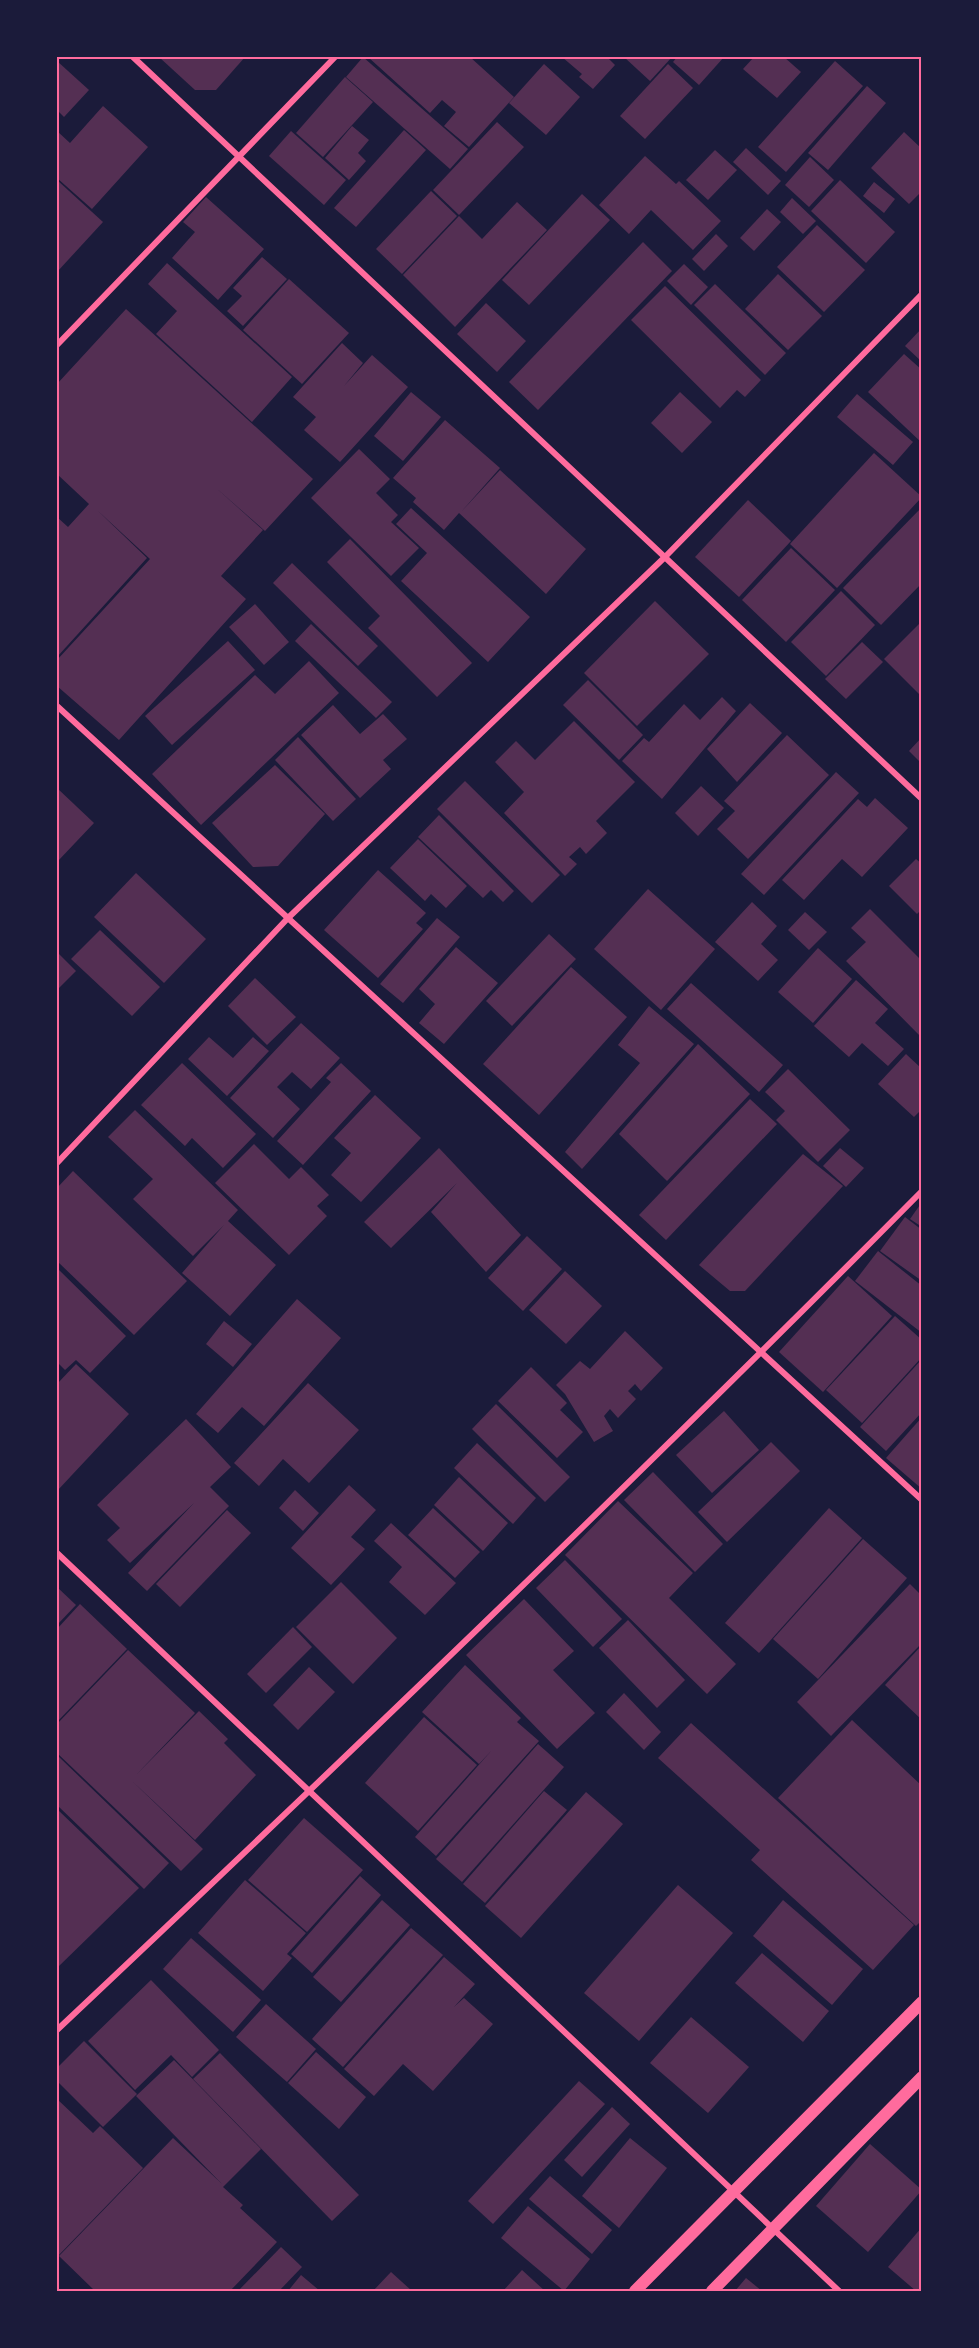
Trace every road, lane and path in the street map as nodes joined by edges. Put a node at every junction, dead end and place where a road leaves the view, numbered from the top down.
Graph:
1 (133, 57) edge
2 (335, 57) edge
3 (238, 156) junction
4 (922, 294) edge
5 (57, 345) edge
6 (665, 557) junction
7 (57, 706) edge
8 (922, 799) edge
9 (288, 918) junction
10 (57, 1163) edge
11 (922, 1191) edge
12 (762, 1353) junction
13 (922, 1500) edge
14 (57, 1553) edge
15 (310, 1792) junction
16 (922, 2002) edge
17 (57, 2030) edge
18 (922, 2077) edge
19 (736, 2193) junction
20 (775, 2230) junction
21 (635, 2291) edge
22 (712, 2291) edge
23 (839, 2291) edge

1 - 3 street
2 - 3 street
3 - 5 street
3 - 6 street
4 - 6 street
6 - 8 street
6 - 9 street
7 - 9 street
9 - 10 street
9 - 12 street
11 - 12 street
12 - 13 street
12 - 15 street
14 - 15 street
15 - 17 street
15 - 19 street
16 - 19 main road
18 - 20 main road
19 - 20 street
19 - 21 main road
20 - 22 main road
20 - 23 street

